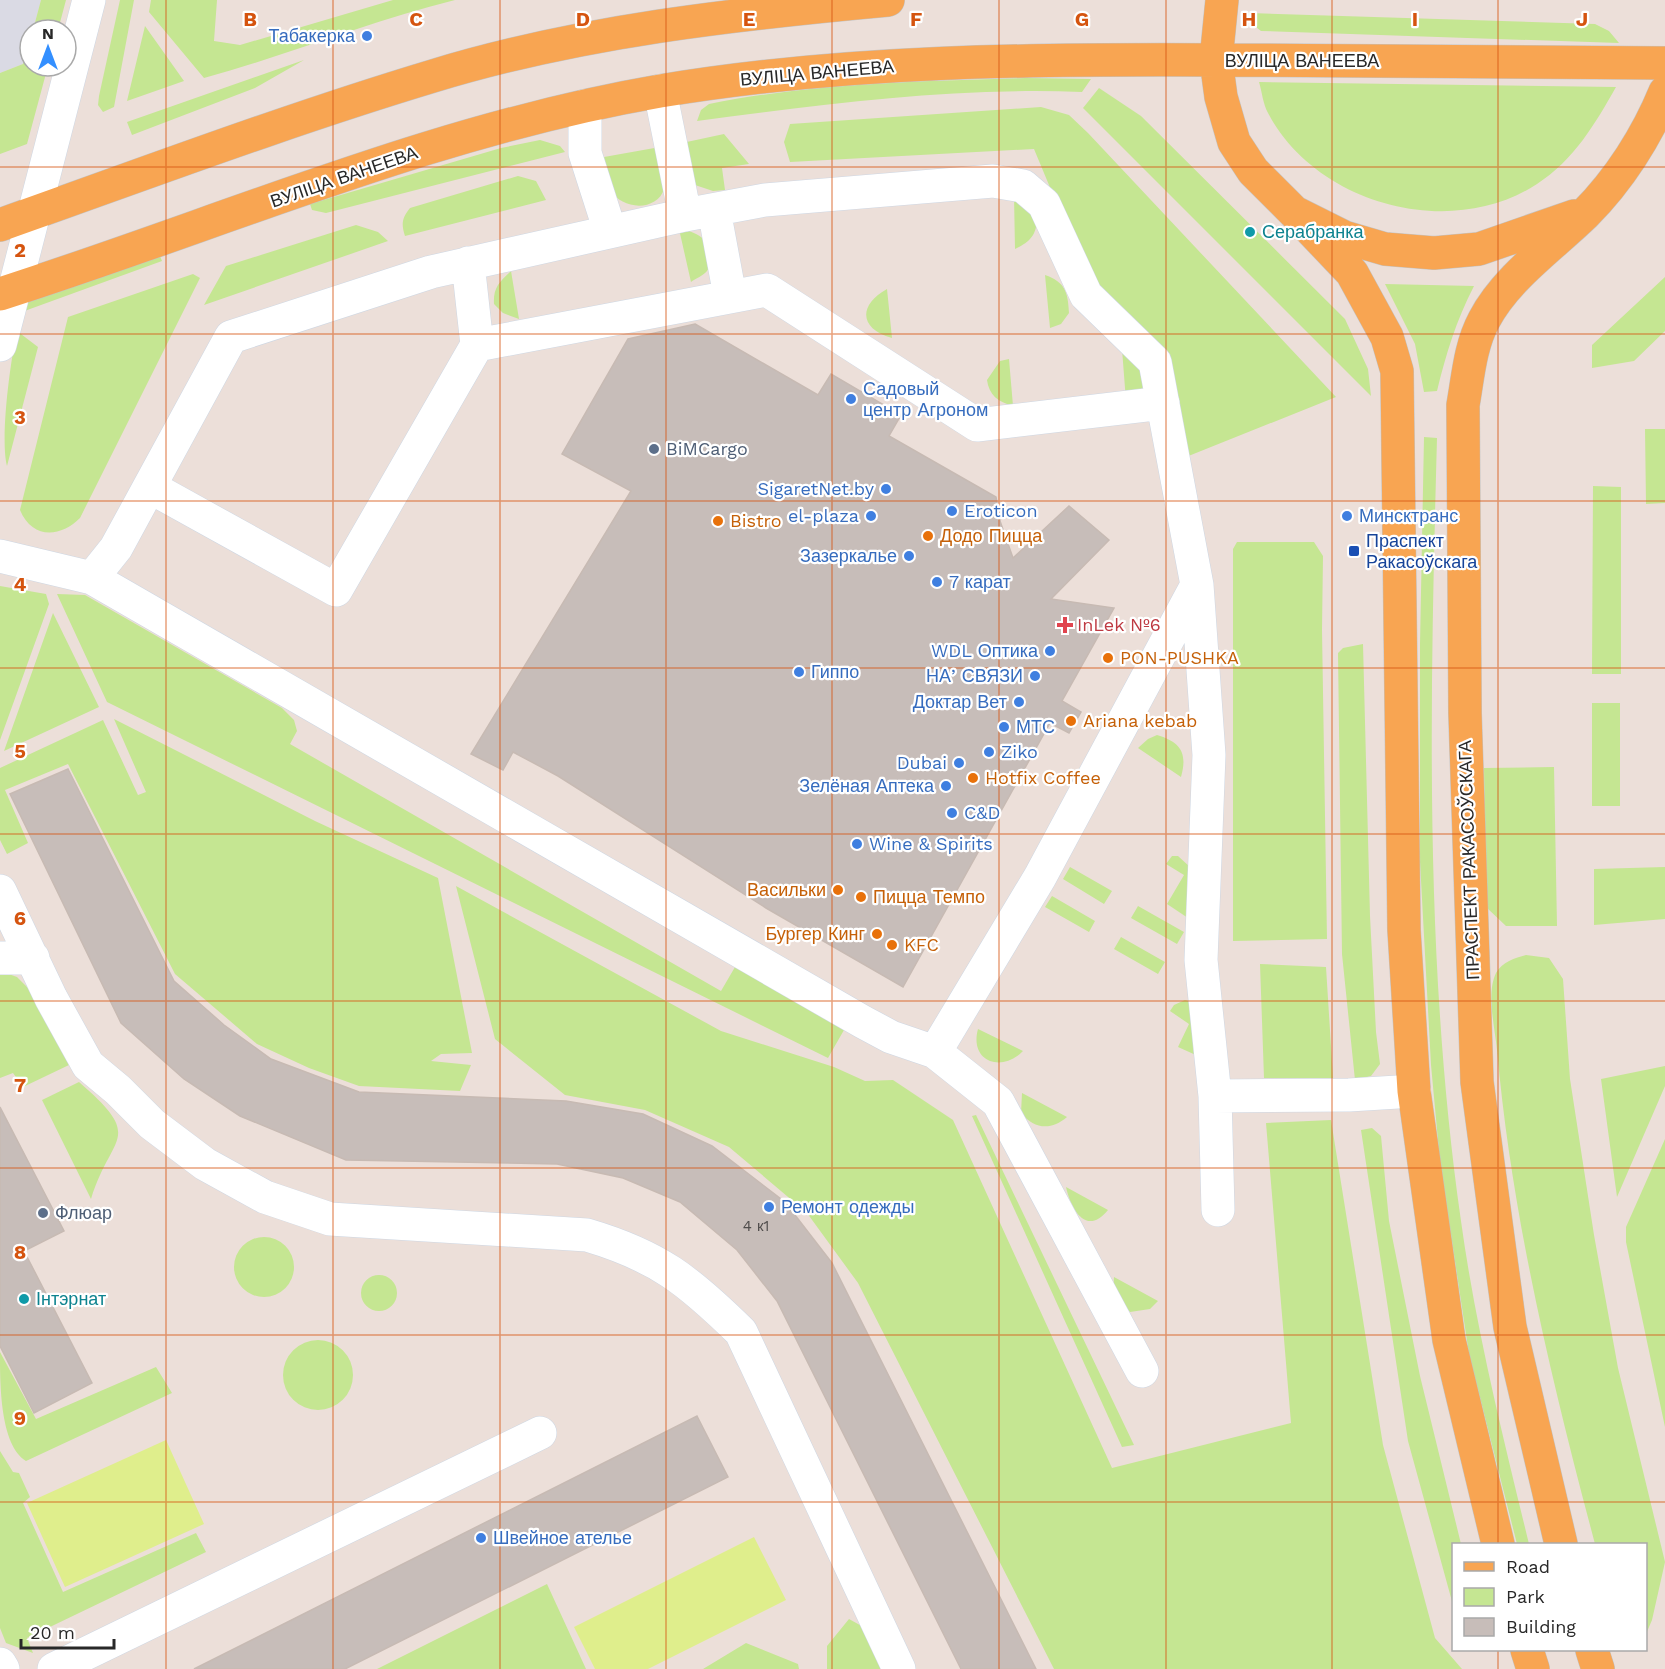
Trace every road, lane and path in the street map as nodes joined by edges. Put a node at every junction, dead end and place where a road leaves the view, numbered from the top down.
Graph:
1 (89, 0) edge
2 (888, 0) edge
3 (1222, 0) edge
4 (768, 5) edge
5 (710, 9) edge
6 (1216, 60) junction
7 (1665, 63) edge
8 (660, 91) junction
9 (1665, 92) edge
10 (585, 106) junction
11 (1587, 211) junction
12 (700, 212) junction
13 (1294, 212) junction
14 (33, 213) junction
15 (0, 225) edge
16 (610, 231) junction
17 (468, 263) junction
18 (7, 292) edge
19 (730, 296) junction
20 (0, 345) edge
21 (477, 345) junction
22 (1163, 404) junction
23 (150, 487) junction
24 (0, 556) edge
25 (92, 578) junction
26 (1197, 585) junction
27 (0, 891) edge
28 (0, 958) edge
29 (33, 958) junction
30 (935, 1052) junction
31 (1414, 1091) junction
32 (1215, 1096) junction
33 (1218, 1210) dead end
34 (1142, 1371) dead end
35 (540, 1433) dead end
36 (1498, 1543) edge
37 (1561, 1543) edge
38 (1527, 1651) edge
39 (1592, 1651) edge
40 (0, 1664) edge
41 (3, 1669) edge
42 (54, 1669) edge
43 (899, 1669) edge
44 (1533, 1669) edge
45 (1598, 1669) edge

1 - 14 street
2 - 4 main road
3 - 6 main road
4 - 5 main road
5 - 14 main road
6 - 7 main road, ВУЛІЦА ВАНЕЕВА
6 - 8 main road, ВУЛІЦА ВАНЕЕВА
6 - 13 main road
8 - 10 main road, ВУЛІЦА ВАНЕЕВА
8 - 12 street
9 - 11 main road, ПРАСПЕКТ РАКАСОЎСКАГА
10 - 16 street
10 - 18 main road, ВУЛІЦА ВАНЕЕВА
11 - 13 main road
11 - 37 main road, ПРАСПЕКТ РАКАСОЎСКАГА
12 - 16 street
12 - 19 street
12 - 22 street
13 - 31 main road
14 - 15 main road
14 - 18 street
16 - 17 street
17 - 21 street
17 - 23 street
18 - 20 street
19 - 21 street
19 - 22 street
21 - 23 street
22 - 26 street
23 - 25 street
24 - 25 street
25 - 30 street
26 - 30 street
26 - 32 street
27 - 29 street
28 - 29 street
29 - 43 street
30 - 34 street
31 - 32 street
31 - 36 main road
32 - 33 street
35 - 42 street
38 - 44 main road
39 - 45 main road
40 - 41 street

